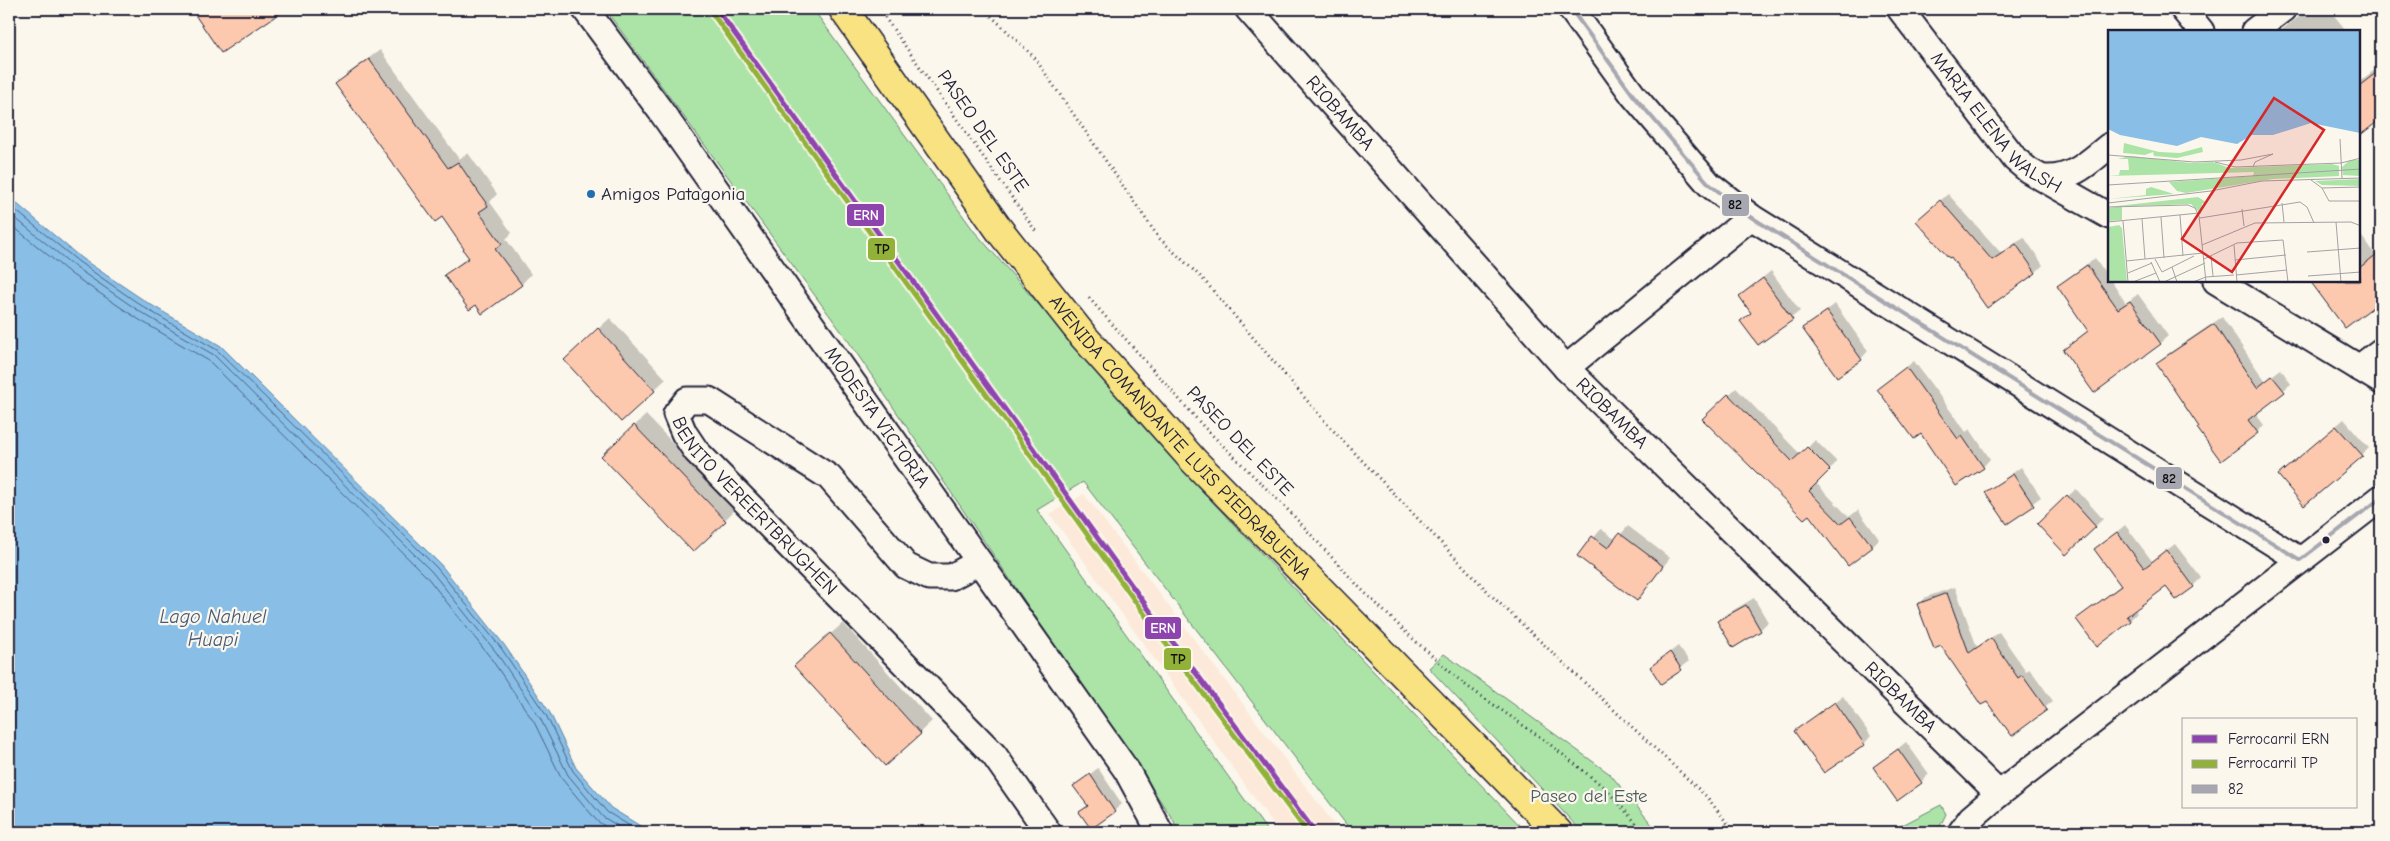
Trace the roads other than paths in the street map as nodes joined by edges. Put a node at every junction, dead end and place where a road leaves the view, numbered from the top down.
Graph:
1 (585, 9) edge
2 (843, 9) edge
3 (1248, 9) edge
4 (1571, 9) edge
5 (1900, 9) edge
6 (2183, 9) edge
7 (2283, 9) edge
8 (2200, 30) edge
9 (2255, 30) edge
10 (2108, 147) edge
11 (2046, 178) junction
12 (2108, 215) edge
13 (1750, 216) junction
14 (2218, 282) edge
15 (2381, 351) edge
16 (1566, 368) junction
17 (2360, 368) junction
18 (2381, 381) edge
19 (2381, 498) edge
20 (2300, 560) junction
21 (979, 562) junction
22 (1999, 794) junction
23 (1048, 832) edge
24 (1160, 832) edge
25 (1558, 832) edge
26 (1961, 832) edge

1 - 21 street, MODESTA VICTORIA
2 - 25 main road, AVENIDA COMANDANTE LUIS PIEDRABUENA
3 - 16 street, RIOBAMBA
4 - 13 street
5 - 11 street, MARIA ELENA WALSH
6 - 8 street
7 - 9 street
10 - 11 street
11 - 12 street, MARIA ELENA WALSH
13 - 16 street
13 - 20 street
14 - 17 street
15 - 17 street
16 - 22 street, RIOBAMBA
17 - 18 street
19 - 20 street
20 - 22 street
21 - 23 street, BENITO VEREERTBRUGHEN
21 - 24 street, MODESTA VICTORIA
22 - 26 street

